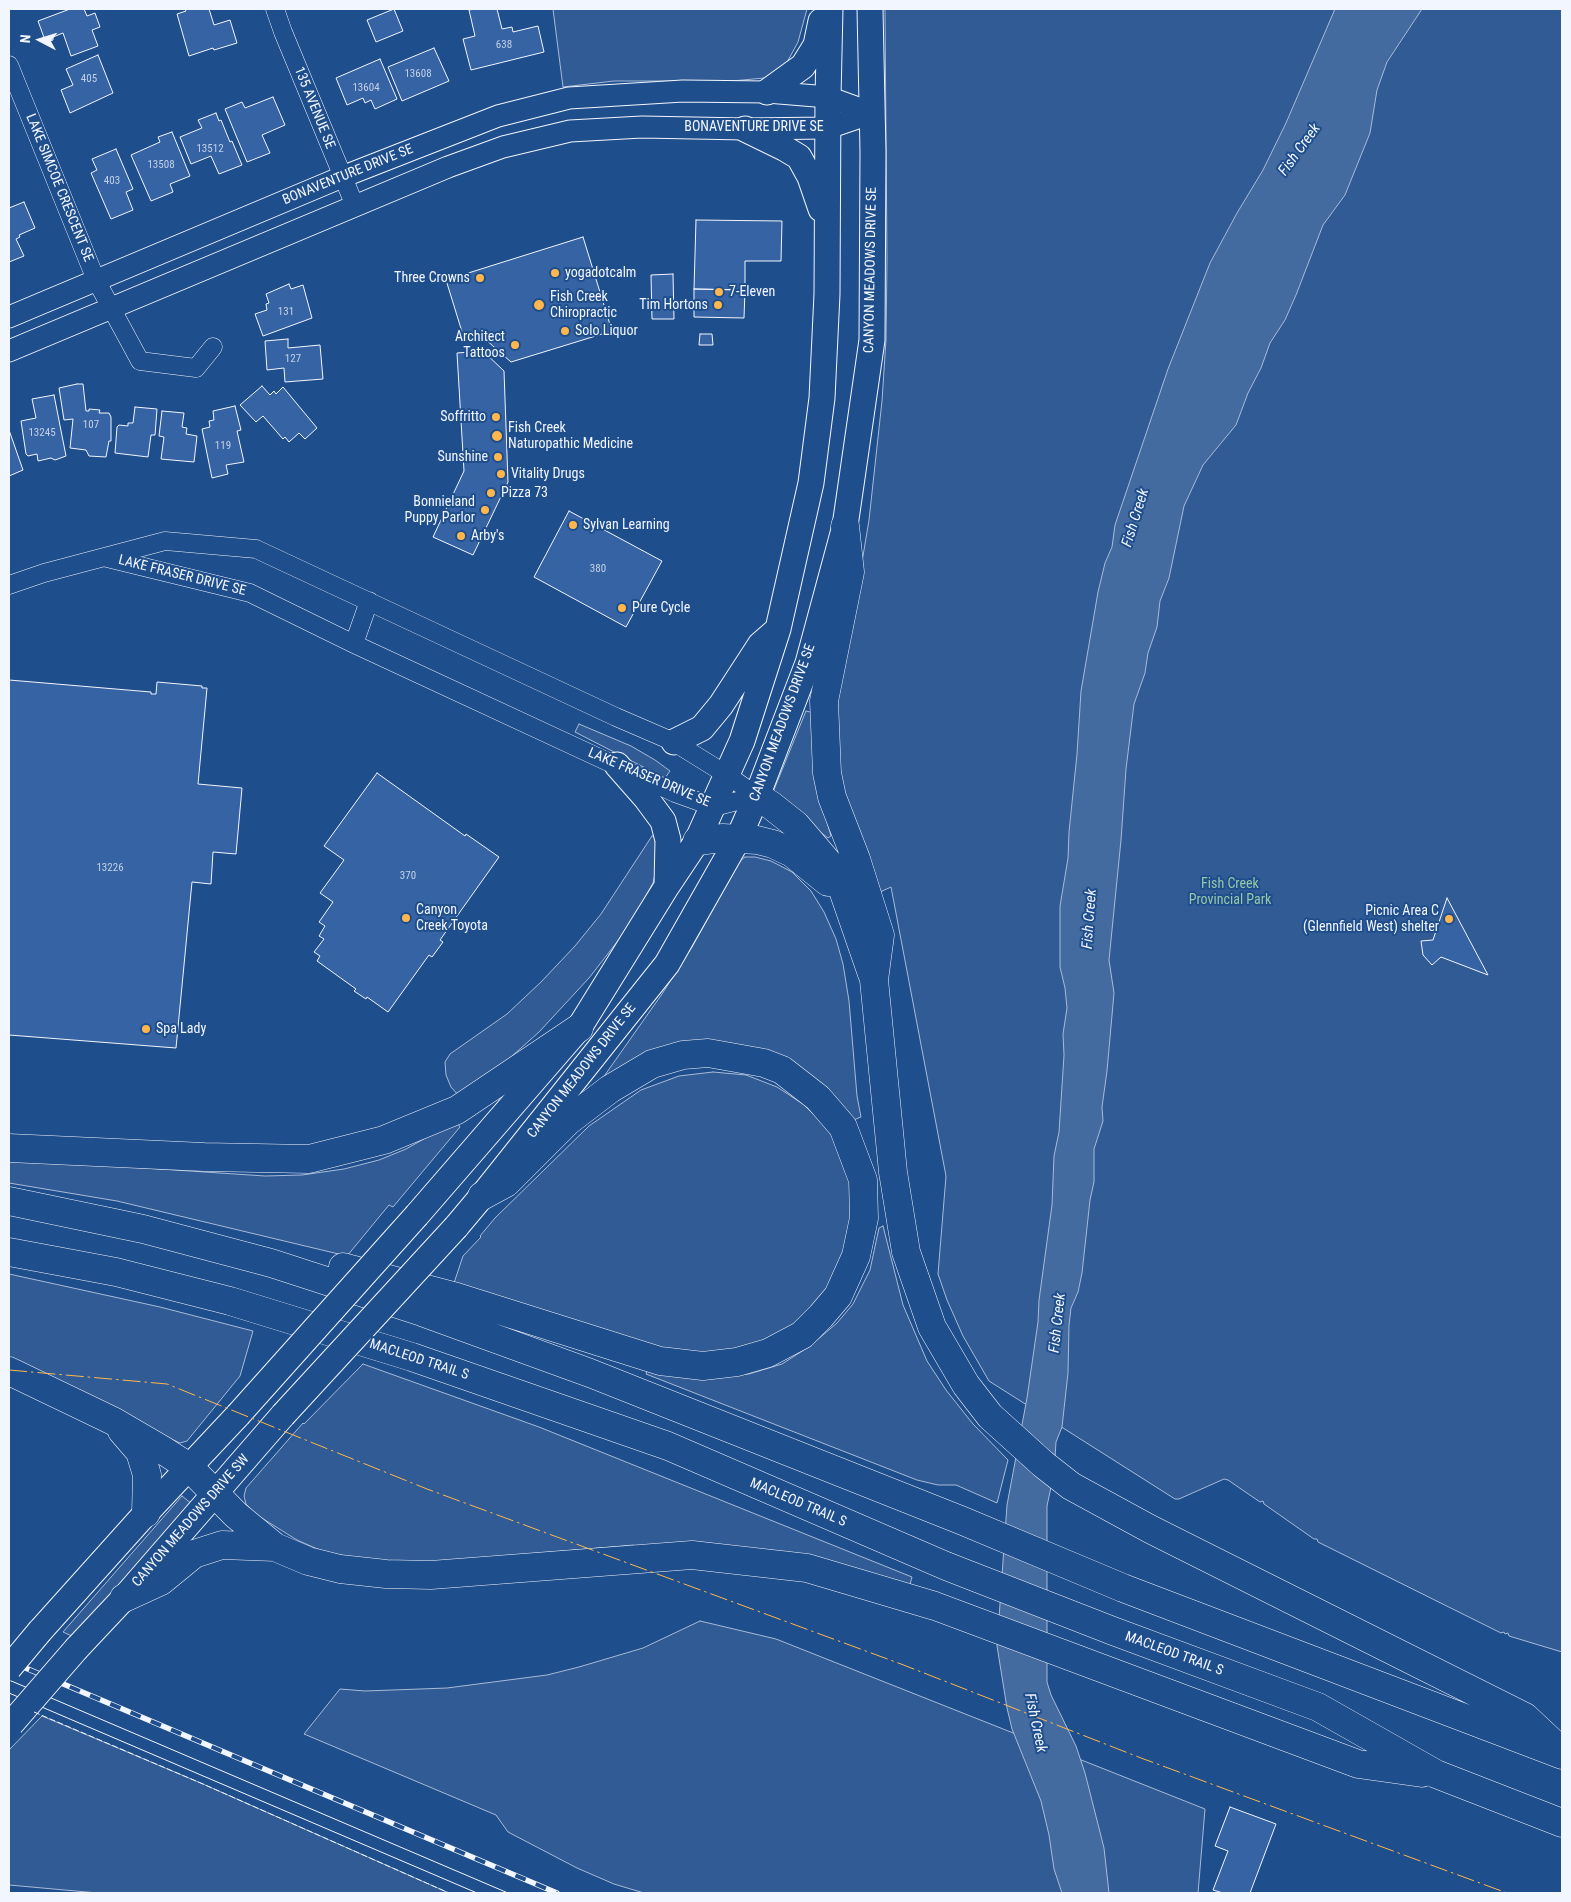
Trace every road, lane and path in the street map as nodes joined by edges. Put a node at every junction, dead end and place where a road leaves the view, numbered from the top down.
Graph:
1 (275, 9) edge
2 (824, 9) edge
3 (830, 9) edge
4 (870, 9) edge
5 (9, 65) edge
6 (767, 92) junction
7 (828, 97) junction
8 (872, 113) junction
9 (828, 128) junction
10 (745, 129) junction
11 (342, 177) junction
12 (355, 206) junction
13 (827, 225) junction
14 (96, 280) junction
15 (111, 310) junction
16 (9, 317) edge
17 (213, 347) dead end
18 (9, 351) edge
19 (845, 526) junction
20 (104, 557) junction
21 (9, 585) edge
22 (369, 601) junction
23 (778, 629) junction
24 (354, 644) junction
25 (674, 742) junction
26 (617, 765) junction
27 (727, 774) junction
28 (757, 796) junction
29 (714, 807) junction
30 (738, 838) junction
31 (697, 841) junction
32 (667, 886) junction
33 (847, 900) junction
34 (874, 980) junction
35 (578, 1028) junction
36 (9, 1148) edge
37 (482, 1196) junction
38 (9, 1201) edge
39 (9, 1252) edge
40 (271, 1263) junction
41 (374, 1316) joint
42 (9, 1371) edge
43 (113, 1420) junction
44 (189, 1467) junction
45 (214, 1494) junction
46 (146, 1513) junction
47 (275, 1547) junction
48 (124, 1598) junction
49 (9, 1668) edge
50 (10, 1725) edge
51 (1562, 1753) edge
52 (1436, 1774) junction
53 (1562, 1823) edge

1 - 11 street, 135 AVENUE SE
2 - 6 main road
3 - 7 main road, CANYON MEADOWS DRIVE SE
4 - 8 main road, CANYON MEADOWS DRIVE SE
5 - 14 street, LAKE SIMCOE CRESCENT SE
6 - 7 street, BONAVENTURE DRIVE SE
6 - 11 street, BONAVENTURE DRIVE SE
7 - 8 street, BONAVENTURE DRIVE SE
7 - 9 main road, CANYON MEADOWS DRIVE SE
8 - 9 street, BONAVENTURE DRIVE SE
8 - 19 main road, CANYON MEADOWS DRIVE SE
9 - 10 street, BONAVENTURE DRIVE SE
9 - 13 main road, CANYON MEADOWS DRIVE SE
10 - 12 street, BONAVENTURE DRIVE SE
10 - 13 main road
11 - 12 street, 135 AVENUE SE
11 - 14 street, BONAVENTURE DRIVE SE
12 - 15 street, BONAVENTURE DRIVE SE
13 - 23 main road, CANYON MEADOWS DRIVE SE
14 - 15 street, LAKE SIMCOE CRESCENT SE
14 - 16 street, BONAVENTURE DRIVE SE
15 - 17 street, LAKE SIMCOE CRESCENT SE
15 - 18 street, BONAVENTURE DRIVE SE
19 - 28 main road, CANYON MEADOWS DRIVE SE
19 - 34 highway
20 - 21 street, LAKE FRASER DRIVE SE
20 - 22 street, LAKE FRASER DRIVE SE
20 - 24 street, LAKE FRASER DRIVE SE
22 - 24 street
22 - 25 street, LAKE FRASER DRIVE SE
23 - 25 main road
23 - 27 main road, CANYON MEADOWS DRIVE SE
24 - 26 street, LAKE FRASER DRIVE SE
25 - 27 street, LAKE FRASER DRIVE SE
26 - 29 street, LAKE FRASER DRIVE SE
26 - 32 main road
27 - 28 street, LAKE FRASER DRIVE SE
27 - 29 main road, CANYON MEADOWS DRIVE SE
28 - 29 street, LAKE FRASER DRIVE SE
28 - 30 main road, CANYON MEADOWS DRIVE SE
28 - 33 highway
29 - 31 main road, CANYON MEADOWS DRIVE SE
30 - 31 highway
30 - 33 highway
30 - 37 main road, CANYON MEADOWS DRIVE SE
31 - 32 main road, CANYON MEADOWS DRIVE SE
32 - 35 main road, CANYON MEADOWS DRIVE SE
33 - 34 highway
34 - 51 highway
35 - 36 highway
35 - 44 main road, CANYON MEADOWS DRIVE SE, bridge
37 - 40 highway
37 - 41 main road, CANYON MEADOWS DRIVE SE, bridge
38 - 40 highway
39 - 52 highway, MACLEOD TRAIL S
40 - 51 highway
41 - 45 main road, CANYON MEADOWS DRIVE SW, bridge
42 - 43 highway
43 - 44 highway
43 - 46 highway
44 - 45 highway
44 - 46 main road
45 - 47 highway
45 - 48 main road, CANYON MEADOWS DRIVE SW
46 - 49 main road, bridge
47 - 48 highway
47 - 52 highway
48 - 50 main road, CANYON MEADOWS DRIVE SW, bridge
52 - 53 highway, MACLEOD TRAIL S

